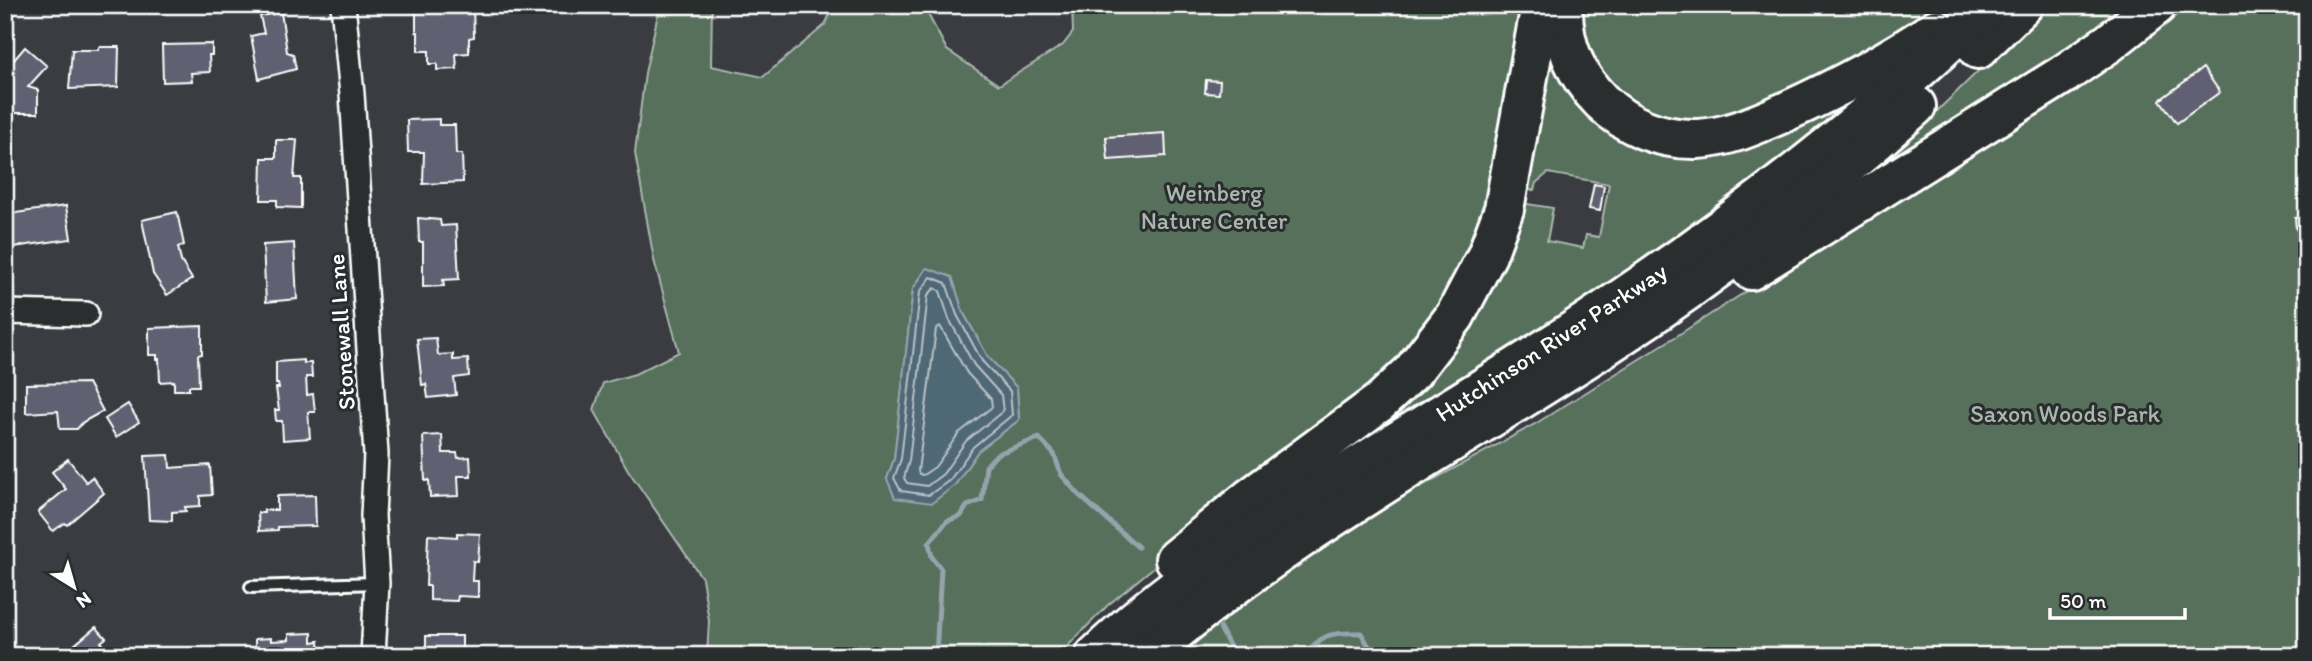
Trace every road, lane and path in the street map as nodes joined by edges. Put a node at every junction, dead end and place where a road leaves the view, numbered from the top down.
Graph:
1 (343, 5) edge
2 (1541, 5) edge
3 (1563, 5) edge
4 (1970, 5) edge
5 (1989, 5) edge
6 (2023, 5) edge
7 (2157, 5) edge
8 (5, 313) edge
9 (86, 314) dead end
10 (1551, 381) junction
11 (377, 583) junction
12 (251, 587) dead end
13 (373, 656) edge
14 (1076, 656) edge
15 (1095, 656) edge
16 (1147, 656) edge

1 - 11 street, Stonewall Lane
2 - 14 highway
3 - 4 highway
5 - 15 highway, Hutchinson River Parkway
6 - 10 highway, Hutchinson River Parkway
7 - 10 highway
8 - 9 street
10 - 16 highway, Hutchinson River Parkway
11 - 12 lane
11 - 13 street, Stonewall Lane

